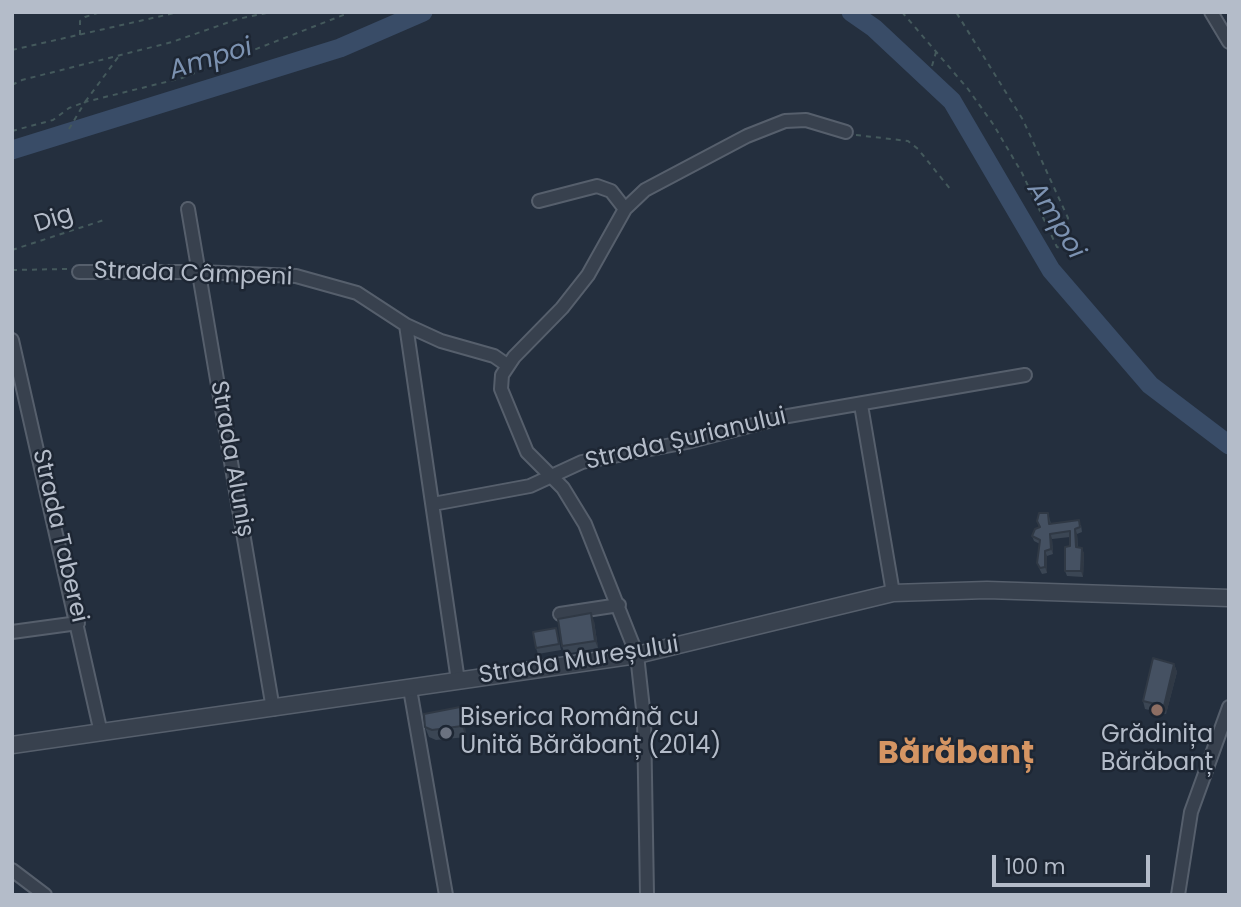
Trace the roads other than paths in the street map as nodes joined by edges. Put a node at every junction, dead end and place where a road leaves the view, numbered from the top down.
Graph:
1 (1211, 12) edge
2 (1229, 42) edge
3 (846, 132) road end
4 (539, 201) dead end
5 (188, 209) dead end
6 (625, 209) junction
7 (79, 272) road end
8 (199, 272) junction
9 (406, 325) junction
10 (12, 340) edge
11 (507, 365) junction
12 (1025, 375) dead end
13 (861, 405) junction
14 (554, 477) junction
15 (432, 503) junction
16 (893, 593) junction
17 (1229, 598) edge
18 (619, 605) junction
19 (560, 614) dead end
20 (78, 623) junction
21 (12, 632) edge
22 (637, 656) junction
23 (458, 681) junction
24 (410, 689) junction
25 (1229, 707) edge
26 (273, 709) junction
27 (101, 733) junction
28 (1224, 735) edge
29 (12, 745) edge
30 (12, 870) edge
31 (44, 895) edge
32 (446, 895) edge
33 (647, 895) edge
34 (1178, 895) edge

1 - 2 street
3 - 6 street
4 - 6 street
5 - 8 street, Strada Aluniș
6 - 11 street
7 - 8 street, Strada Câmpeni
8 - 9 street, Strada Câmpeni
8 - 26 street, Strada Aluniș
9 - 11 street, Strada Câmpeni
9 - 15 street
10 - 20 street, Strada Taberei
11 - 14 street
12 - 13 street, Strada Șurianului
13 - 14 street, Strada Șurianului
13 - 16 street
14 - 15 street, Strada Șurianului
14 - 18 street
15 - 23 street
16 - 17 street, Strada Mureșului
16 - 22 street, Strada Mureșului
18 - 19 street
18 - 22 street
20 - 21 street
20 - 27 street, Strada Taberei
22 - 23 street, Strada Mureșului
22 - 33 street
23 - 24 street, Strada Mureșului
24 - 26 street, Strada Mureșului
24 - 32 street
25 - 28 street
26 - 27 street, Strada Mureșului
27 - 29 street, Strada Mureșului
28 - 34 street
30 - 31 street

